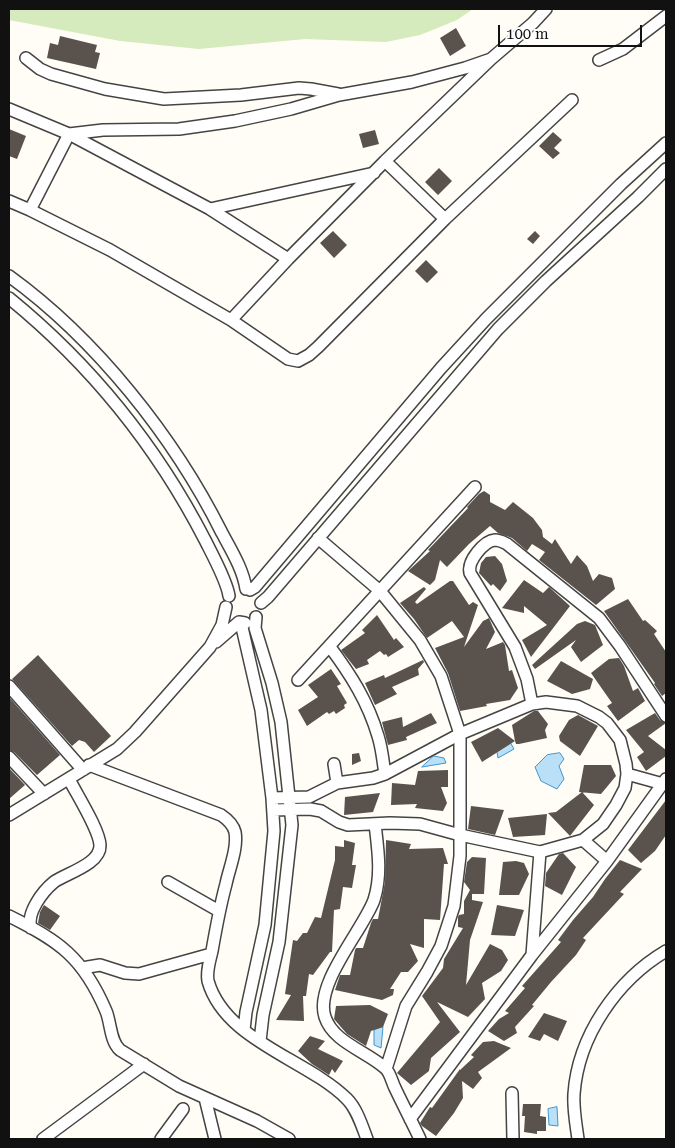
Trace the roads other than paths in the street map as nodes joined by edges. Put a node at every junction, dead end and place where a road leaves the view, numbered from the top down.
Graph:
1 (546, 9) edge
2 (666, 16) edge
3 (26, 58) dead end
4 (491, 59) junction
5 (599, 60) dead end
6 (339, 95) junction
7 (572, 100) dead end
8 (9, 109) edge
9 (69, 134) junction
10 (666, 143) edge
11 (386, 161) junction
12 (666, 169) edge
13 (374, 173) junction
14 (9, 201) edge
15 (210, 209) junction
16 (30, 210) junction
17 (446, 219) junction
18 (288, 259) junction
19 (9, 276) edge
20 (9, 298) edge
21 (231, 320) junction
22 (475, 488) dead end
23 (318, 538) junction
24 (248, 589) junction
25 (380, 591) junction
26 (228, 601) junction
27 (260, 603) junction
28 (256, 617) junction
29 (240, 623) junction
30 (210, 646) junction
31 (330, 647) junction
32 (298, 680) dead end
33 (9, 686) edge
34 (532, 704) junction
35 (666, 716) edge
36 (460, 734) junction
37 (9, 756) edge
38 (334, 764) dead end
39 (86, 767) junction
40 (385, 774) junction
41 (627, 774) junction
42 (69, 779) junction
43 (664, 782) edge
44 (337, 783) junction
45 (319, 793) junction
46 (44, 794) junction
47 (272, 798) junction
48 (290, 803) junction
49 (273, 810) junction
50 (321, 811) junction
51 (9, 815) edge
52 (375, 824) junction
53 (460, 835) junction
54 (583, 840) junction
55 (540, 852) junction
56 (607, 861) junction
57 (168, 882) dead end
58 (219, 912) junction
59 (9, 916) edge
60 (31, 928) junction
61 (666, 951) edge
62 (211, 954) junction
63 (532, 955) junction
64 (82, 968) junction
65 (244, 1030) junction
66 (260, 1041) junction
67 (144, 1064) junction
68 (386, 1069) junction
69 (512, 1093) dead end
70 (205, 1098) junction
71 (183, 1109) dead end
72 (410, 1119) junction
73 (43, 1139) edge
74 (161, 1139) edge
75 (215, 1139) edge
76 (289, 1139) edge
77 (367, 1139) edge
78 (420, 1139) edge
79 (513, 1139) edge
80 (578, 1139) edge

1 - 4 street
2 - 5 street
3 - 6 street
4 - 6 street
4 - 11 street
6 - 9 street
7 - 17 street
8 - 9 street
9 - 15 street
9 - 16 street
10 - 24 street
11 - 13 street
11 - 17 street
12 - 23 street
13 - 15 street
13 - 18 street
14 - 16 street
15 - 18 street
16 - 21 street
17 - 21 street
18 - 21 street
19 - 24 street
20 - 26 street
22 - 25 street
23 - 25 street
23 - 27 street
24 - 26 street
24 - 27 street
25 - 31 street
25 - 36 street
26 - 29 street
26 - 30 street
27 - 28 street
28 - 29 street
28 - 48 street
29 - 30 street
29 - 47 street
30 - 39 street
31 - 32 street
31 - 40 street
33 - 39 street
34 - 35 street
34 - 36 street
34 - 41 street
36 - 40 street
36 - 53 street
37 - 46 street
38 - 44 street
39 - 42 street
39 - 58 street
40 - 44 street
41 - 43 street
41 - 54 street
42 - 46 street
42 - 60 street
43 - 56 street
44 - 45 street
45 - 48 street
45 - 50 street
46 - 51 street
47 - 48 street
47 - 49 street
48 - 49 street
48 - 50 street
48 - 66 street
49 - 65 street
50 - 52 street
52 - 53 street
52 - 68 street
53 - 55 street
53 - 68 street
54 - 55 street
54 - 56 street
55 - 63 street
56 - 63 street
57 - 58 street
58 - 62 street
59 - 60 street
60 - 64 street
61 - 80 street
62 - 64 street
62 - 65 street
63 - 72 street
64 - 67 street
65 - 66 street
66 - 77 street
67 - 70 street
67 - 73 street
68 - 72 street
69 - 79 street
70 - 75 street
70 - 76 street
71 - 74 street
72 - 78 street

